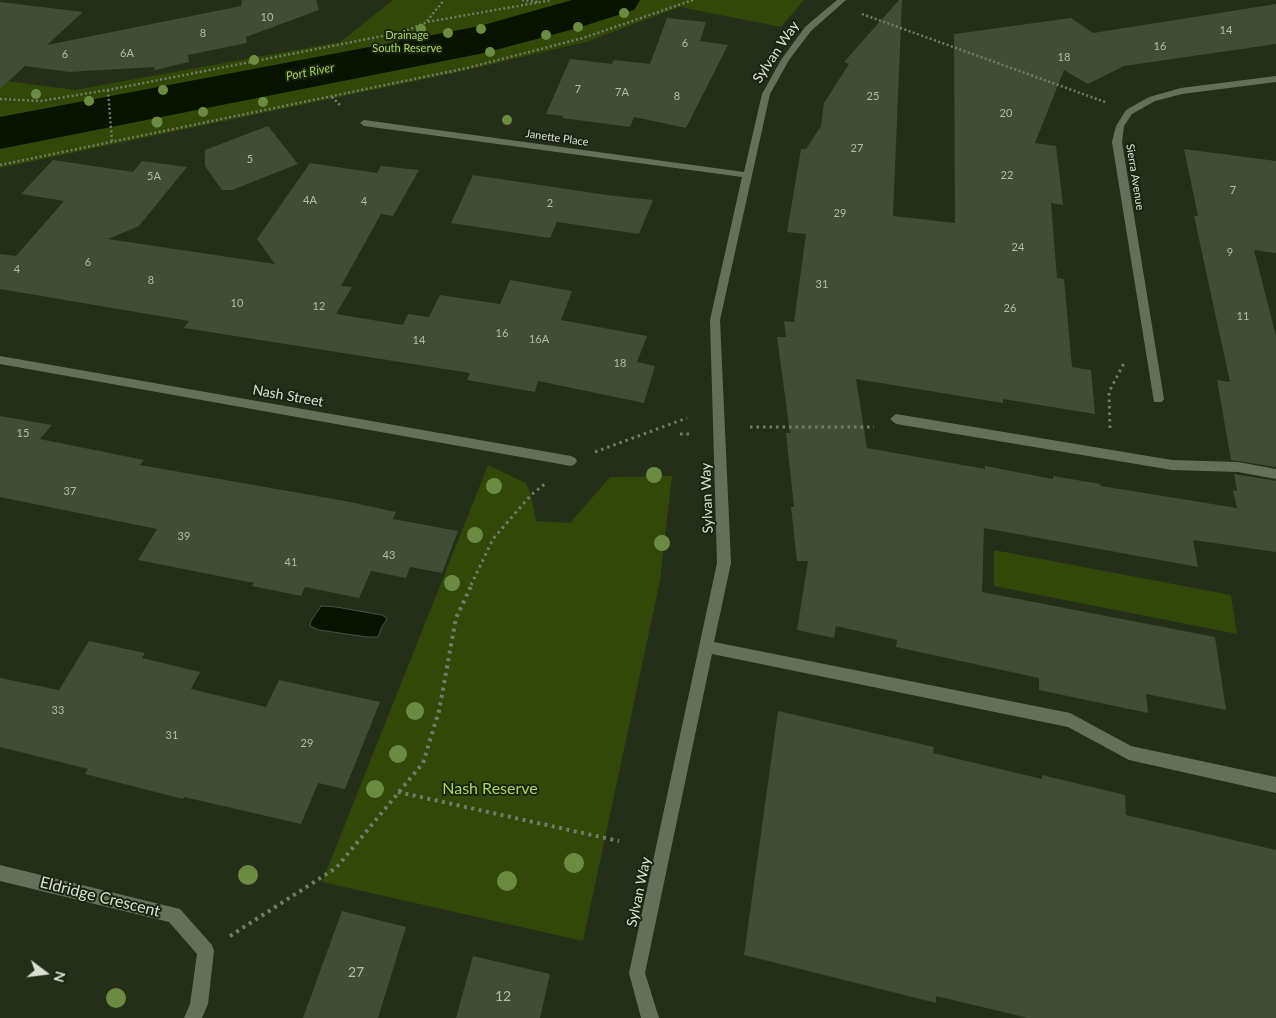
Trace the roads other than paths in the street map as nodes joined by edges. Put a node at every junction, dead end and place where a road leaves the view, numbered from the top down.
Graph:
1 (842, 0) edge
2 (1276, 78) edge
3 (364, 123) dead end
4 (747, 175) junction
5 (0, 360) edge
6 (1158, 400) dead end
7 (898, 419) road end
8 (571, 461) road end
9 (1276, 474) edge
10 (707, 647) junction
11 (1276, 785) edge
12 (0, 873) edge
13 (193, 1018) edge
14 (650, 1018) edge

1 - 4 street, Sylvan Way
2 - 6 street, Sierra Avenue
3 - 4 street, Janette Place
4 - 10 street, Sylvan Way
5 - 8 street, Nash Street
7 - 9 street
10 - 11 street
10 - 14 street, Sylvan Way
12 - 13 street, Eldridge Crescent

